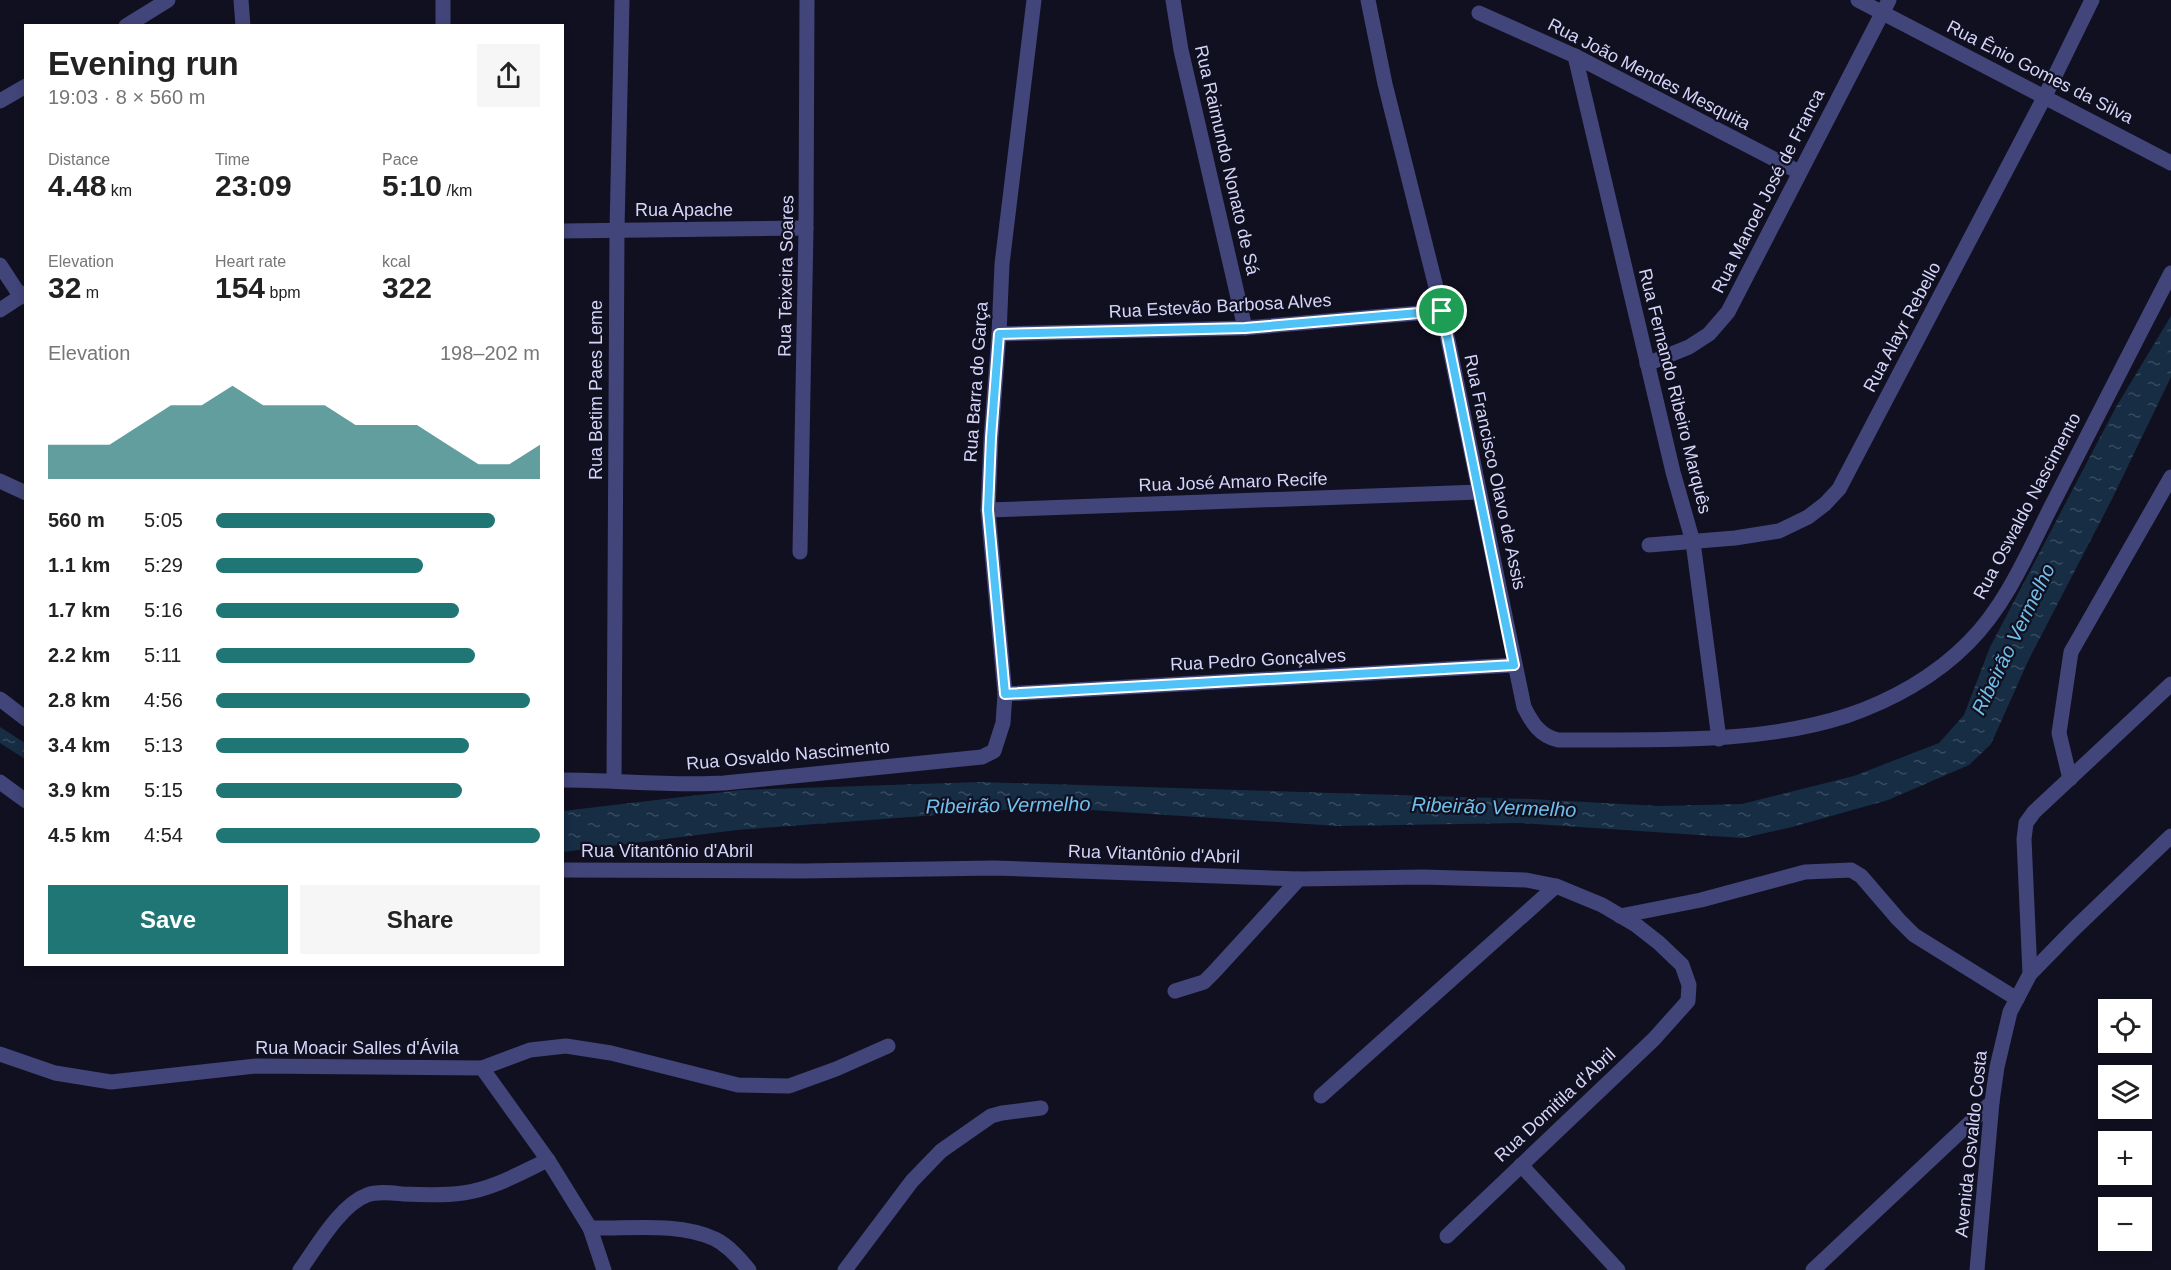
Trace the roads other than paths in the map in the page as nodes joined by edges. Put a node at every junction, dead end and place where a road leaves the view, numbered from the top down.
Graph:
1 (168, 0) edge
2 (241, 0) edge
3 (443, 0) edge
4 (622, 0) edge
5 (807, 0) edge
6 (1034, 0) edge
7 (1173, 0) edge
8 (1368, 0) edge
9 (1858, 0) edge
10 (2092, 0) edge
11 (1886, 6) edge
12 (1479, 13) dead end
13 (129, 24) edge
14 (243, 24) edge
15 (443, 24) edge
16 (1575, 56) junction
17 (24, 87) edge
18 (2045, 96) junction
19 (0, 101) edge
20 (2171, 163) edge
21 (1799, 172) junction
22 (806, 228) junction
23 (617, 230) junction
24 (564, 231) edge
25 (0, 265) edge
26 (2171, 273) edge
27 (23, 295) edge
28 (0, 310) edge
29 (1442, 311) junction
30 (1245, 328) junction
31 (999, 334) junction
32 (1647, 364) junction
33 (2171, 477) edge
34 (0, 481) edge
35 (24, 492) edge
36 (1479, 492) junction
37 (988, 510) junction
38 (1693, 542) junction
39 (1649, 545) dead end
40 (800, 552) dead end
41 (1514, 665) junction
42 (2171, 684) edge
43 (1005, 694) junction
44 (0, 699) edge
45 (1524, 707) joint
46 (24, 717) edge
47 (1719, 739) junction
48 (982, 757) joint
49 (2070, 779) junction
50 (564, 780) edge
51 (614, 780) junction
52 (0, 782) edge
53 (24, 800) edge
54 (2171, 836) edge
55 (564, 870) edge
56 (1299, 879) junction
57 (1556, 886) junction
58 (1620, 916) junction
59 (2030, 974) junction
60 (1175, 991) dead end
61 (2017, 999) junction
62 (1688, 1001) joint
63 (888, 1046) dead end
64 (0, 1054) edge
65 (482, 1068) junction
66 (1321, 1096) dead end
67 (1992, 1102) junction
68 (1041, 1108) dead end
69 (548, 1160) junction
70 (1521, 1165) junction
71 (591, 1228) junction
72 (1447, 1236) dead end
73 (300, 1270) edge
74 (604, 1270) edge
75 (749, 1270) edge
76 (845, 1270) edge
77 (1618, 1270) edge
78 (1813, 1270) edge
79 (1977, 1270) edge

1 - 13 street
2 - 14 street
3 - 15 street
4 - 23 street, Rua Betim Paes Leme
5 - 22 street, Rua Teixeira Soares
6 - 31 street, Rua Barra do Garça
7 - 30 street, Rua Raimundo Nonato de Sá
8 - 29 street, Rua Francisco Olavo de Assis
9 - 11 street, Rua Ênio Gomes da Silva
10 - 18 street, Rua Alayr Rebello
11 - 18 street, Rua Ênio Gomes da Silva
11 - 21 street, Rua Manoel José de Franca
12 - 16 street, Rua João Mendes Mesquita
16 - 21 street, Rua João Mendes Mesquita
16 - 32 street, Rua Fernando Ribeiro Marquês
17 - 19 street
18 - 20 street, Rua Ênio Gomes da Silva
18 - 38 street, Rua Alayr Rebello
21 - 32 street, Rua Manoel José de Franca
22 - 23 street, Rua Apache
22 - 40 street, Rua Teixeira Soares
23 - 24 street, Rua Apache
23 - 51 street, Rua Betim Paes Leme
25 - 27 street
26 - 47 street, Rua Oswaldo Nascimento
27 - 28 street
29 - 30 street, Rua Estevão Barbosa Alves
29 - 36 street, Rua Francisco Olavo de Assis
30 - 31 street, Rua Estevão Barbosa Alves
31 - 37 street, Rua Barra do Garça
32 - 38 street, Rua Fernando Ribeiro Marquês
33 - 49 street
34 - 35 street
36 - 37 street, Rua José Amaro Recife
36 - 41 street, Rua Francisco Olavo de Assis
37 - 43 street, Rua Barra do Garça
38 - 39 street, Rua Alayr Rebello
38 - 47 street, Rua Fernando Ribeiro Marquês
41 - 43 street, Rua Pedro Gonçalves
41 - 45 street, Rua Francisco Olavo de Assis
42 - 49 street
43 - 48 street, Rua Barra do Garça
44 - 46 street
45 - 47 street, Rua Oswaldo Nascimento
48 - 51 street, Rua Osvaldo Nascimento
49 - 59 street
50 - 51 street, Rua Osvaldo Nascimento
52 - 53 street
54 - 59 street, Avenida Osvaldo Costa
55 - 56 street, Rua Vitantônio d'Abril
56 - 57 street, Rua Vitantônio d'Abril
56 - 60 street
57 - 58 street, Rua Vitantônio d'Abril
57 - 66 street
58 - 61 street
58 - 62 street, Rua Vitantônio d'Abril
59 - 61 street, Avenida Osvaldo Costa
61 - 67 street, Avenida Osvaldo Costa
62 - 70 street, Rua Domitila d'Abril
63 - 65 street
64 - 65 street, Rua Moacir Salles d'Ávila
65 - 69 street, Rua Moacir Salles d'Ávila
67 - 78 street
67 - 79 street, Avenida Osvaldo Costa
68 - 76 street
69 - 71 street, Rua Moacir Salles d'Ávila
69 - 73 street
70 - 72 street, Rua Domitila d'Abril
70 - 77 street
71 - 74 street, Rua Moacir Salles d'Ávila
71 - 75 street

